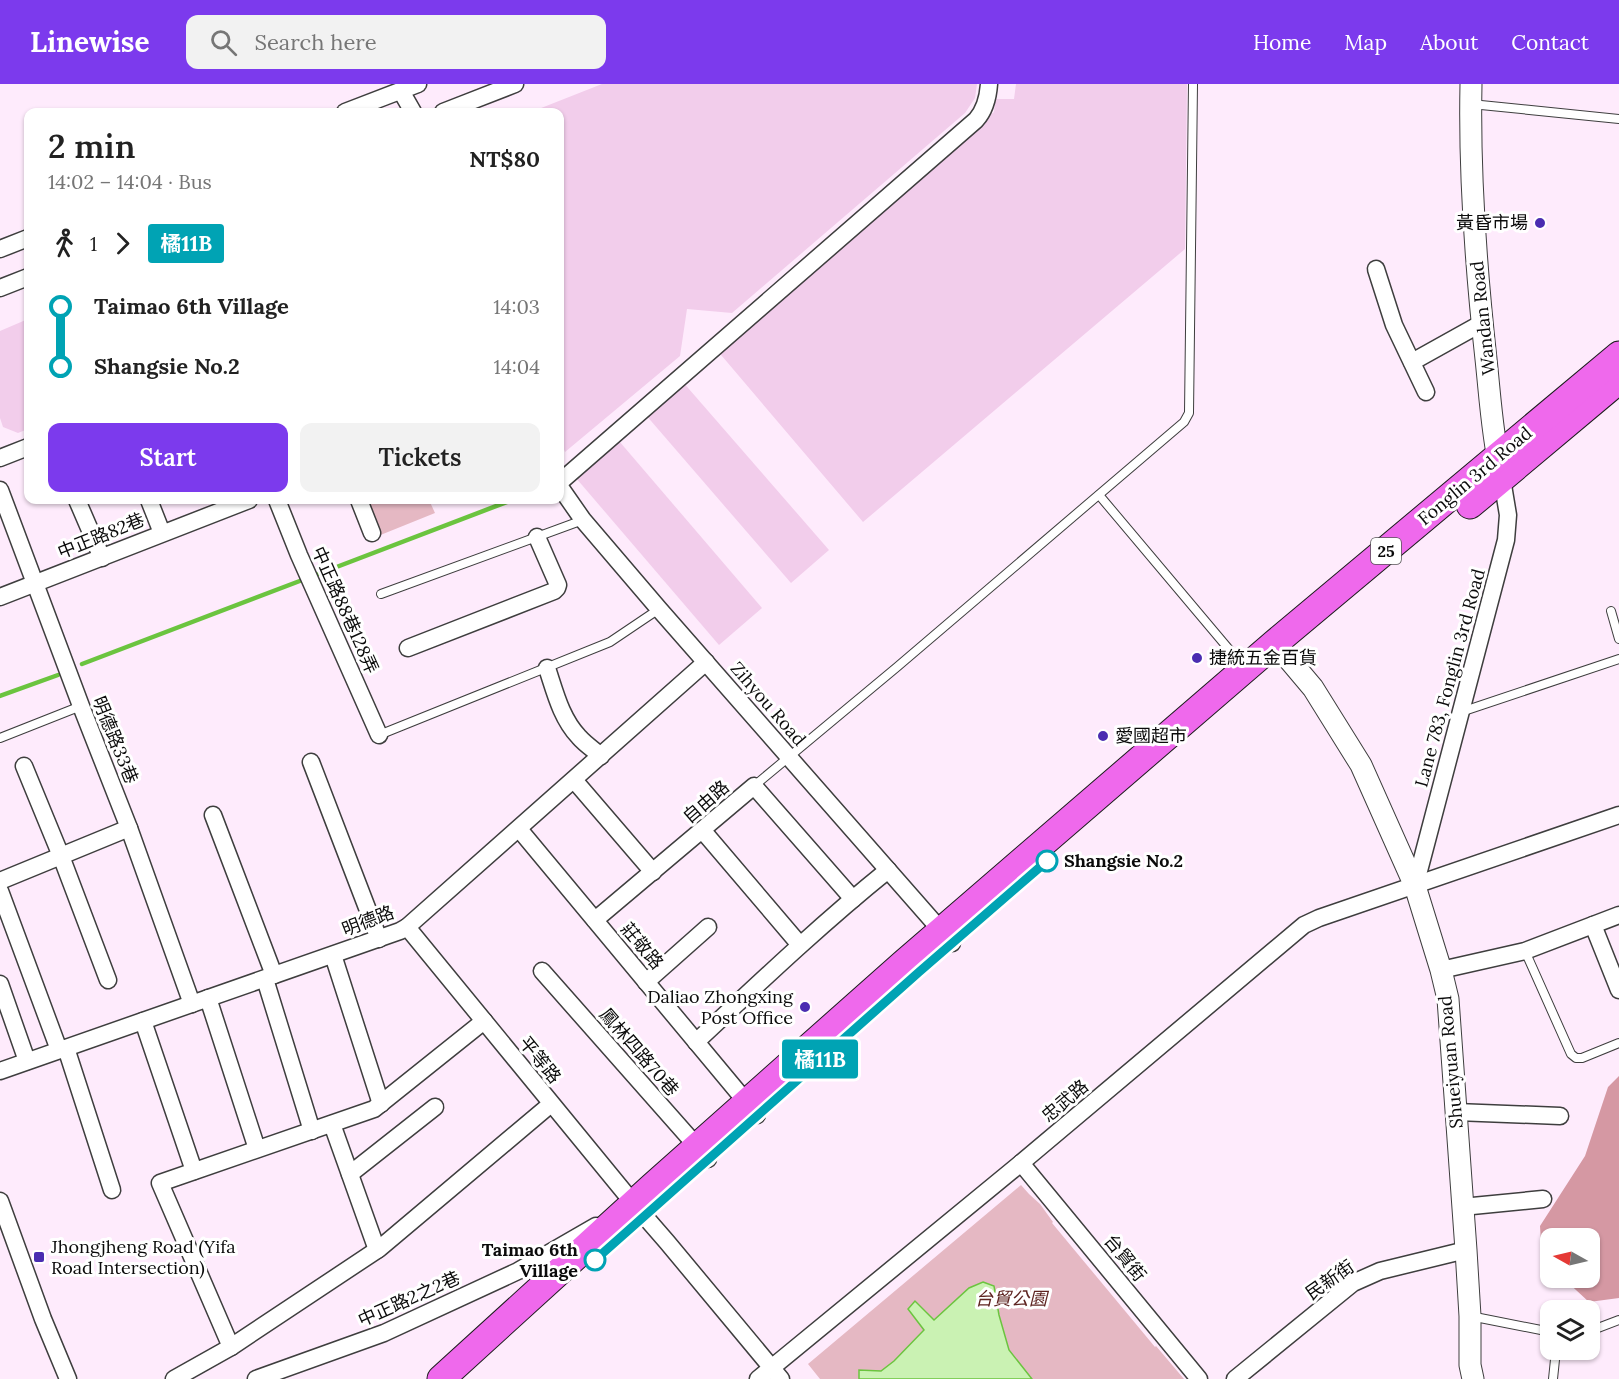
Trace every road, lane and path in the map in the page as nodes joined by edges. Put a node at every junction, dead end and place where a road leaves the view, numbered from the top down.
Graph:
1 (418, 84) edge
2 (515, 84) edge
3 (989, 84) edge
4 (1193, 84) edge
5 (401, 91) junction
6 (1471, 94) edge
7 (356, 108) edge
8 (411, 108) edge
9 (453, 108) edge
10 (1619, 119) edge
11 (24, 240) edge
12 (0, 249) edge
13 (1376, 269) dead end
14 (24, 279) edge
15 (0, 288) edge
16 (1482, 323) junction
17 (1619, 356) edge
18 (1412, 362) junction
19 (1619, 380) edge
20 (1426, 392) dead end
21 (24, 449) edge
22 (0, 458) edge
23 (1499, 468) junction
24 (564, 479) edge
25 (0, 490) edge
26 (564, 493) edge
27 (1100, 495) junction
28 (79, 504) edge
29 (151, 504) edge
30 (279, 504) edge
31 (360, 504) edge
32 (220, 505) edge
33 (583, 520) junction
34 (162, 532) junction
35 (372, 533) dead end
36 (537, 537) junction
37 (102, 558) junction
38 (34, 584) junction
39 (381, 594) dead end
40 (0, 597) edge
41 (659, 609) junction
42 (1611, 611) dead end
43 (1619, 639) edge
44 (408, 648) dead end
45 (1281, 649) junction
46 (1619, 659) edge
47 (706, 662) junction
48 (547, 668) junction
49 (1245, 669) junction
50 (81, 706) junction
51 (1461, 712) junction
52 (379, 735) joint
53 (0, 738) edge
54 (601, 756) junction
55 (789, 756) junction
56 (311, 762) dead end
57 (24, 766) dead end
58 (574, 780) junction
59 (754, 786) junction
60 (213, 815) dead end
61 (1619, 815) edge
62 (129, 828) junction
63 (519, 829) junction
64 (703, 831) junction
65 (61, 856) junction
66 (888, 870) junction
67 (653, 872) junction
68 (0, 881) edge
69 (1414, 886) junction
70 (0, 891) edge
71 (853, 898) junction
72 (1619, 915) edge
73 (596, 920) junction
74 (1593, 925) junction
75 (407, 927) junction
76 (708, 927) dead end
77 (947, 937) junction
78 (378, 939) junction
79 (800, 945) junction
80 (1525, 951) junction
81 (333, 955) junction
82 (1441, 970) junction
83 (542, 971) dead end
84 (269, 977) junction
85 (108, 980) dead end
86 (646, 981) junction
87 (0, 984) edge
88 (1619, 990) edge
89 (200, 1001) junction
90 (143, 1021) junction
91 (484, 1021) junction
92 (696, 1042) junction
93 (1619, 1043) edge
94 (63, 1049) junction
95 (27, 1061) junction
96 (0, 1071) edge
97 (381, 1104) junction
98 (551, 1104) junction
99 (435, 1107) dead end
100 (752, 1109) junction
101 (1456, 1112) junction
102 (1560, 1116) dead end
103 (332, 1124) junction
104 (312, 1131) junction
105 (257, 1149) junction
106 (702, 1153) junction
107 (1021, 1162) junction
108 (194, 1171) junction
109 (350, 1174) junction
110 (112, 1190) dead end
111 (1543, 1199) dead end
112 (0, 1201) edge
113 (1462, 1207) junction
114 (639, 1210) junction
115 (5, 1228) edge
116 (377, 1250) junction
117 (1466, 1250) junction
118 (1470, 1316) junction
119 (1619, 1320) edge
120 (1600, 1327) edge
121 (1540, 1330) edge
122 (231, 1347) junction
123 (1555, 1360) edge
124 (776, 1373) edge
125 (68, 1379) edge
126 (174, 1379) edge
127 (256, 1379) edge
128 (441, 1379) edge
129 (464, 1379) edge
130 (758, 1379) edge
131 (1198, 1379) edge
132 (1235, 1379) edge
133 (1473, 1379) edge
134 (1553, 1379) edge

1 - 5 street
2 - 9 street
3 - 24 street
4 - 27 lane
5 - 7 street
5 - 8 street
6 - 10 lane
6 - 16 street, Wandan Road
11 - 12 street
13 - 18 street
14 - 15 street
16 - 18 street
16 - 23 street, Wandan Road
17 - 23 main road, Fonglin 3rd Road / 25
18 - 20 street
19 - 23 main road, Fonglin 3rd Road / 25
21 - 22 street
23 - 45 main road, Fonglin 3rd Road / 25
23 - 51 street, Lane 783, Fonglin 3rd Road
25 - 38 street, 明德路33巷
26 - 33 street, Zihyou Road
27 - 49 lane
27 - 55 lane
28 - 37 street
29 - 34 street
30 - 52 street, 中正路88巷128弄
31 - 35 street
32 - 34 street, 中正路82巷
33 - 36 lane
33 - 41 street, Zihyou Road
34 - 37 street, 中正路82巷
36 - 39 lane
36 - 44 street
37 - 38 street, 中正路82巷
38 - 40 street, 中正路82巷
38 - 50 street, 明德路33巷
41 - 47 street, Zihyou Road
41 - 48 lane
42 - 43 lane
45 - 49 main road, 25
45 - 69 street, Shueiyuan Road
45 - 77 main road, 25
46 - 51 lane
47 - 54 street, 明德路
47 - 55 street, Zihyou Road
48 - 52 lane
48 - 54 street
49 - 77 main road, 25
50 - 53 lane
50 - 62 street, 明德路33巷
51 - 69 street, Lane 783, Fonglin 3rd Road
54 - 58 street, 明德路
55 - 59 lane
55 - 66 street, Zihyou Road
56 - 78 street
57 - 65 street
58 - 63 street, 明德路
58 - 67 street
59 - 64 street, 自由路
59 - 71 street, 自由路
60 - 84 street
61 - 69 street, 忠武路
62 - 65 street
62 - 89 street, 明德路33巷
63 - 73 street, 莊敬路
63 - 75 street, 明德路
64 - 67 street, 自由路
64 - 79 street
65 - 68 street
65 - 85 street
66 - 71 street
66 - 77 street, Zihyou Road
67 - 73 street, 自由路
69 - 82 street, Shueiyuan Road
69 - 107 street, 忠武路
70 - 94 street
71 - 79 street
72 - 74 street
73 - 86 street, 莊敬路
74 - 80 street
74 - 88 street
75 - 78 street, 明德路
75 - 91 street, 平等路
76 - 86 street
77 - 100 main road, 25
78 - 81 street, 明德路
79 - 92 street
80 - 82 street
80 - 93 lane
81 - 84 street, 明德路
81 - 97 street
82 - 101 street, Shueiyuan Road
83 - 106 street, 鳳林四路70巷
84 - 89 street, 明德路
84 - 104 street
86 - 92 street, 莊敬路
87 - 95 street
89 - 90 street, 明德路
89 - 105 street, 明德路33巷
90 - 94 street, 明德路
90 - 108 street
91 - 97 street
91 - 98 street, 平等路
92 - 100 street, 莊敬路
94 - 95 street, 明德路
94 - 110 street
95 - 96 street, 明德路
97 - 103 street
98 - 114 street, 平等路
98 - 116 street
99 - 109 street
100 - 106 main road, 25
101 - 102 street
101 - 113 street, Shueiyuan Road
103 - 104 street
103 - 109 street
104 - 105 street
105 - 108 street
106 - 114 main road, 25
107 - 124 street, 忠武路
107 - 131 street, 台貿街
108 - 122 street
109 - 116 street
111 - 113 street
112 - 115 street
113 - 117 street, Shueiyuan Road
114 - 124 street, 平等路
114 - 127 street, 中正路2之2巷
114 - 128 main road, 25
114 - 129 main road, 25
115 - 125 street
116 - 122 street
117 - 118 street, Shueiyuan Road
117 - 132 street, 民新街
118 - 121 lane
118 - 133 street, Shueiyuan Road
119 - 120 lane
122 - 126 street
123 - 134 lane
124 - 130 street, 忠武路

